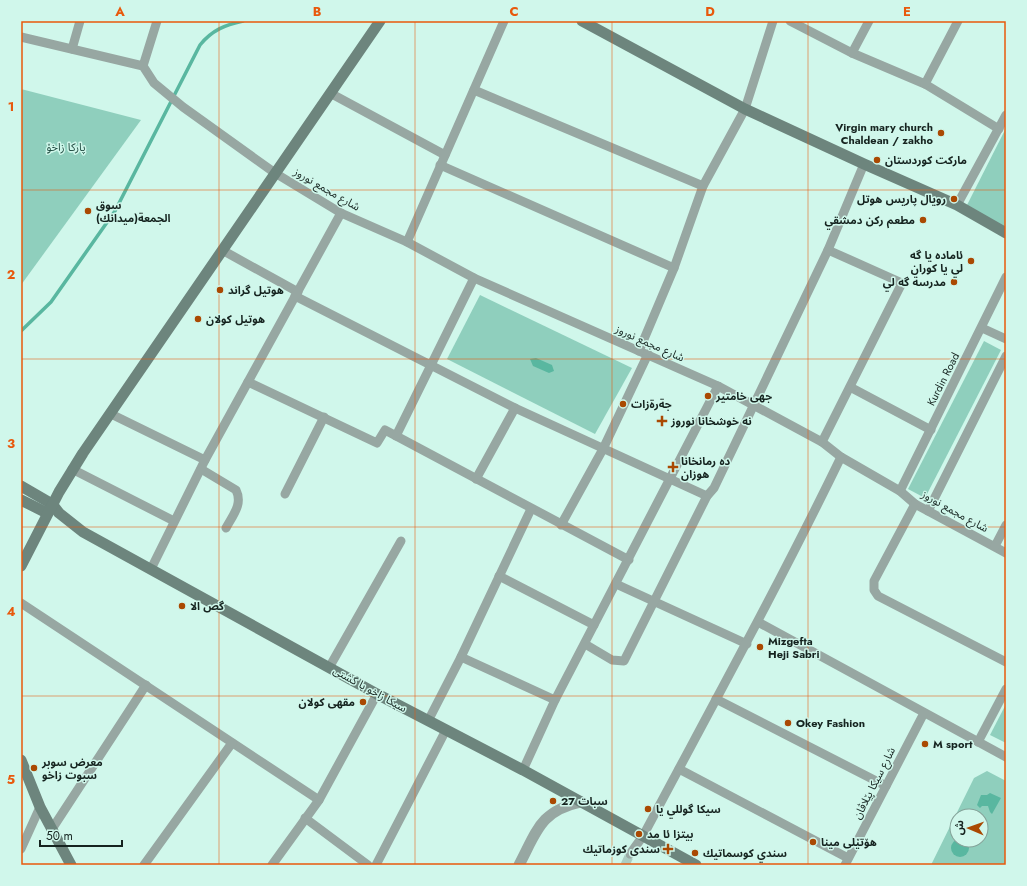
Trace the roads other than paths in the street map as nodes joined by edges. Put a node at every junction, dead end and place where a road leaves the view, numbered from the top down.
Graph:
1 (80, 21) edge
2 (157, 21) edge
3 (380, 21) edge
4 (504, 21) edge
5 (582, 21) edge
6 (773, 21) edge
7 (790, 21) edge
8 (869, 21) edge
9 (958, 21) edge
10 (21, 37) edge
11 (72, 49) junction
12 (852, 53) junction
13 (143, 66) junction
14 (925, 84) junction
15 (474, 90) junction
16 (330, 93) junction
17 (745, 109) junction
18 (1006, 115) edge
19 (999, 129) junction
20 (445, 155) junction
21 (864, 164) junction
22 (440, 165) junction
23 (275, 173) junction
24 (703, 186) junction
25 (957, 205) junction
26 (341, 213) junction
27 (1006, 233) edge
28 (407, 242) junction
29 (222, 250) junction
30 (828, 250) junction
31 (674, 268) junction
32 (1006, 277) edge
33 (474, 278) junction
34 (296, 294) junction
35 (982, 328) junction
36 (1006, 339) edge
37 (643, 353) junction
38 (1006, 356) edge
39 (432, 366) junction
40 (248, 382) junction
41 (718, 386) junction
42 (850, 387) junction
43 (754, 406) junction
44 (515, 408) junction
45 (111, 414) junction
46 (324, 417) junction
47 (931, 430) junction
48 (396, 436) junction
49 (822, 442) junction
50 (602, 449) junction
51 (841, 457) junction
52 (203, 464) junction
53 (72, 469) junction
54 (476, 479) junction
55 (669, 480) junction
56 (21, 486) edge
57 (900, 491) junction
58 (285, 494) dead end
59 (707, 496) junction
60 (21, 500) edge
61 (915, 504) junction
62 (50, 508) junction
63 (531, 509) junction
64 (928, 511) junction
65 (174, 521) junction
66 (561, 525) junction
67 (1006, 525) edge
68 (226, 528) dead end
69 (401, 541) dead end
70 (995, 546) junction
71 (1006, 553) edge
72 (629, 560) junction
73 (21, 566) edge
74 (151, 568) junction
75 (499, 576) junction
76 (616, 584) junction
77 (654, 601) junction
78 (21, 603) edge
79 (758, 622) junction
80 (594, 625) junction
81 (585, 644) junction
82 (747, 644) junction
83 (461, 657) junction
84 (1006, 662) edge
85 (330, 666) junction
86 (146, 685) junction
87 (1006, 689) edge
88 (378, 694) junction
89 (716, 699) junction
90 (555, 700) junction
91 (924, 713) junction
92 (428, 721) junction
93 (446, 730) junction
94 (978, 742) junction
95 (232, 743) junction
96 (1006, 757) edge
97 (21, 760) edge
98 (679, 769) junction
99 (523, 770) junction
100 (886, 786) junction
101 (318, 800) junction
102 (581, 802) junction
103 (40, 807) junction
104 (305, 818) junction
105 (52, 829) junction
106 (643, 836) junction
107 (21, 849) edge
108 (630, 854) tunnel mouth
109 (847, 862) edge
110 (68, 863) edge
111 (144, 865) edge
112 (272, 865) edge
113 (368, 865) edge
114 (376, 865) edge
115 (519, 865) edge
116 (696, 865) edge

1 - 11 street
2 - 13 street
3 - 16 main road
4 - 15 street
5 - 17 main road
6 - 17 street
7 - 12 street
8 - 12 street
9 - 14 street
10 - 11 street
11 - 13 street
12 - 14 street
13 - 23 street, شارع مجمع نوروز
14 - 19 street
15 - 20 street
15 - 24 street
16 - 20 street
16 - 23 main road
17 - 21 main road
17 - 24 street
18 - 19 street
19 - 25 street
20 - 22 street
21 - 25 main road
21 - 30 street
22 - 28 street
22 - 31 street
23 - 26 street, شارع مجمع نوروز
23 - 29 main road
24 - 31 street
25 - 27 main road
26 - 28 street, شارع مجمع نوروز
26 - 34 street
28 - 33 street, شارع مجمع نوروز
29 - 34 street
29 - 45 main road
30 - 42 street
30 - 43 street
31 - 37 street
32 - 35 street, Kurdin Road
33 - 37 street, شارع مجمع نوروز
33 - 39 street
34 - 39 street
34 - 40 street
35 - 36 street
35 - 47 street, Kurdin Road
37 - 41 street, شارع مجمع نوروز
37 - 50 street
38 - 64 street
39 - 44 street
39 - 48 street
40 - 46 street
40 - 52 street
41 - 43 street, شارع مجمع نوروز
41 - 55 street
42 - 47 street
42 - 49 street
43 - 49 street, شارع مجمع نوروز
43 - 59 street
44 - 50 street
44 - 54 street
45 - 52 street
45 - 53 main road
46 - 48 street
46 - 58 street
47 - 57 street, Kurdin Road
48 - 54 street
49 - 51 street, شارع مجمع نوروز
50 - 55 street
50 - 66 street
51 - 57 street, شارع مجمع نوروز
51 - 79 street
52 - 65 street
52 - 68 street
53 - 62 main road
53 - 65 street
54 - 63 street
55 - 59 street
55 - 72 street
56 - 62 main road
57 - 61 street, شارع مجمع نوروز
59 - 77 street
60 - 62 main road, سیکا زاخو یا گشتى
61 - 64 street, شارع مجمع نوروز
61 - 84 street
62 - 73 main road
62 - 74 main road, سیکا زاخو یا گشتى
63 - 66 street
63 - 75 street
64 - 70 street, شارع مجمع نوروز
65 - 74 street
66 - 72 street
67 - 70 street
69 - 85 street
70 - 71 street, شارع مجمع نوروز
72 - 76 street
74 - 85 main road, سیکا زاخو یا گشتى
75 - 80 street
75 - 83 street
76 - 77 street
76 - 80 street
77 - 81 street
77 - 82 street
78 - 86 street
79 - 82 street
79 - 91 street
80 - 81 street
81 - 90 street
82 - 89 street
83 - 90 street
83 - 92 street
85 - 88 main road, سیکا زاخو یا گشتى
86 - 95 street
86 - 105 street
87 - 94 street
88 - 92 main road, سیکا زاخو یا گشتى
88 - 101 street
89 - 98 street
89 - 100 street
90 - 99 street
91 - 94 street
91 - 100 street, شارع سيكا پێلاڤان
92 - 93 main road, سیکا زاخو یا گشتى
93 - 99 main road, سیکا زاخو یا گشتى
93 - 114 street
94 - 96 street
95 - 101 street
95 - 111 street
97 - 103 main road
98 - 106 street
98 - 109 street
99 - 102 main road, سیکا زاخو یا گشتى
100 - 109 street, شارع سيكا پێلاڤان
101 - 104 street
102 - 106 main road, سیکا زاخو یا گشتى
102 - 115 street
103 - 105 main road
103 - 107 street
104 - 112 street
104 - 113 street
105 - 110 main road
106 - 108 street
106 - 116 main road, سیکا زاخو یا گشتى

